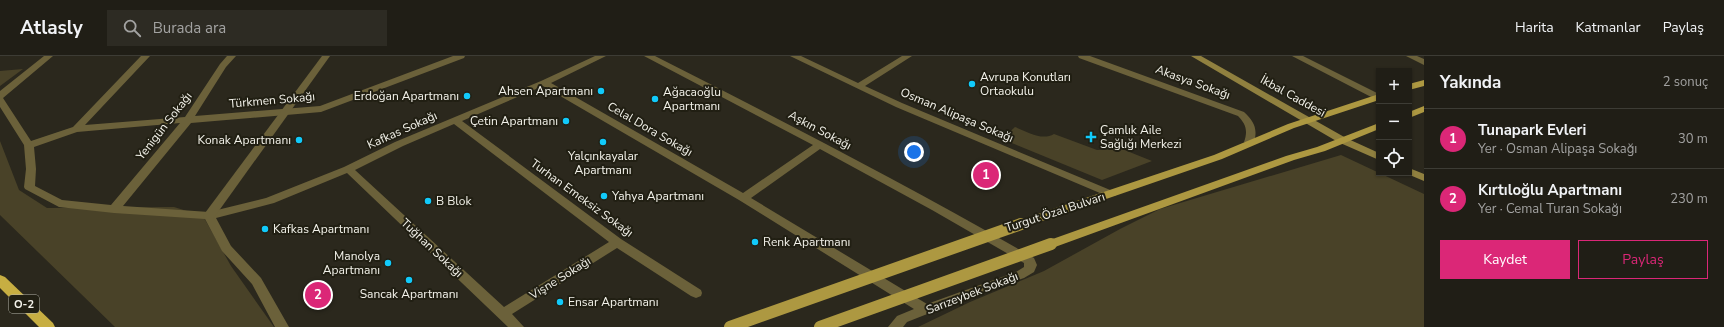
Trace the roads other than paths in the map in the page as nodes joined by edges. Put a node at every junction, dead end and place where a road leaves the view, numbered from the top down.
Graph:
1 (49, 56) edge
2 (146, 56) edge
3 (232, 56) edge
4 (326, 56) edge
5 (461, 56) edge
6 (602, 56) edge
7 (648, 56) edge
8 (794, 56) edge
9 (908, 56) edge
10 (1082, 56) edge
11 (1195, 56) edge
12 (1296, 56) edge
13 (1410, 56) edge
14 (1424, 62) edge
15 (544, 83) junction
16 (1424, 83) edge
17 (859, 86) junction
18 (1412, 86) edge
19 (0, 96) edge
20 (1376, 96) edge
21 (1376, 98) edge
22 (0, 100) edge
23 (1424, 109) edge
24 (285, 112) junction
25 (1412, 114) edge
26 (188, 120) junction
27 (1309, 120) junction
28 (456, 121) junction
29 (1376, 127) edge
30 (76, 129) junction
31 (1342, 140) junction
32 (1249, 142) junction
33 (821, 144) junction
34 (29, 145) junction
35 (1376, 156) edge
36 (348, 169) junction
37 (1412, 172) edge
38 (1424, 178) edge
39 (1111, 194) junction
40 (744, 198) junction
41 (114, 209) junction
42 (209, 216) junction
43 (978, 230) joint
44 (617, 242) junction
45 (0, 280) edge
46 (696, 293) dead end
47 (926, 310) junction
48 (502, 314) junction
49 (48, 327) edge
50 (282, 327) edge
51 (517, 327) edge
52 (730, 327) edge
53 (820, 327) edge
54 (896, 327) edge

1 - 19 street
2 - 30 street
3 - 26 street, Yenigün Sokağı
4 - 24 street
5 - 24 street, Türkmen Sokağı
6 - 15 street, Kafkas Sokağı
7 - 33 street, Aşkın Sokağı
8 - 17 street, Osman Alipaşa Sokağı
9 - 17 street
10 - 32 street, Akasya Sokağı
11 - 27 main road, İkbal Caddesi
12 - 20 street
13 - 14 street
15 - 28 street, Kafkas Sokağı
15 - 40 street, Celal Dora Sokağı
16 - 18 main road
17 - 39 street, Osman Alipaşa Sokağı
21 - 27 main road, Turgut Özal Bulvarı
22 - 34 street
23 - 25 main road
24 - 26 street, Türkmen Sokağı
24 - 42 street
26 - 30 street, Türkmen Sokağı
26 - 41 street, Yenigün Sokağı
27 - 31 main road, İkbal Caddesi
27 - 32 main road, Turgut Özal Bulvarı
28 - 36 street, Kafkas Sokağı
28 - 44 street, Turhan Emeksiz Sokağı
29 - 31 main road
30 - 34 street
31 - 35 main road, İkbal Caddesi
31 - 53 main road, bridge
32 - 39 main road, Turgut Özal Bulvarı
33 - 40 street
33 - 43 street, Aşkın Sokağı
34 - 41 street, Kafkas Sokağı
36 - 42 street, Kafkas Sokağı
36 - 48 street, Tuğhan Sokağı
37 - 38 main road
39 - 52 main road, Turgut Özal Bulvarı, bridge
40 - 47 street, Celal Dora Sokağı
41 - 42 street, Kafkas Sokağı
42 - 50 street
43 - 47 street, Sarızeybek Sokağı
44 - 46 street, Turhan Emeksiz Sokağı
44 - 48 street, Vişne Sokağı
45 - 49 highway, O-2
47 - 54 street, Sarızeybek Sokağı
48 - 51 street, Tuğhan Sokağı

